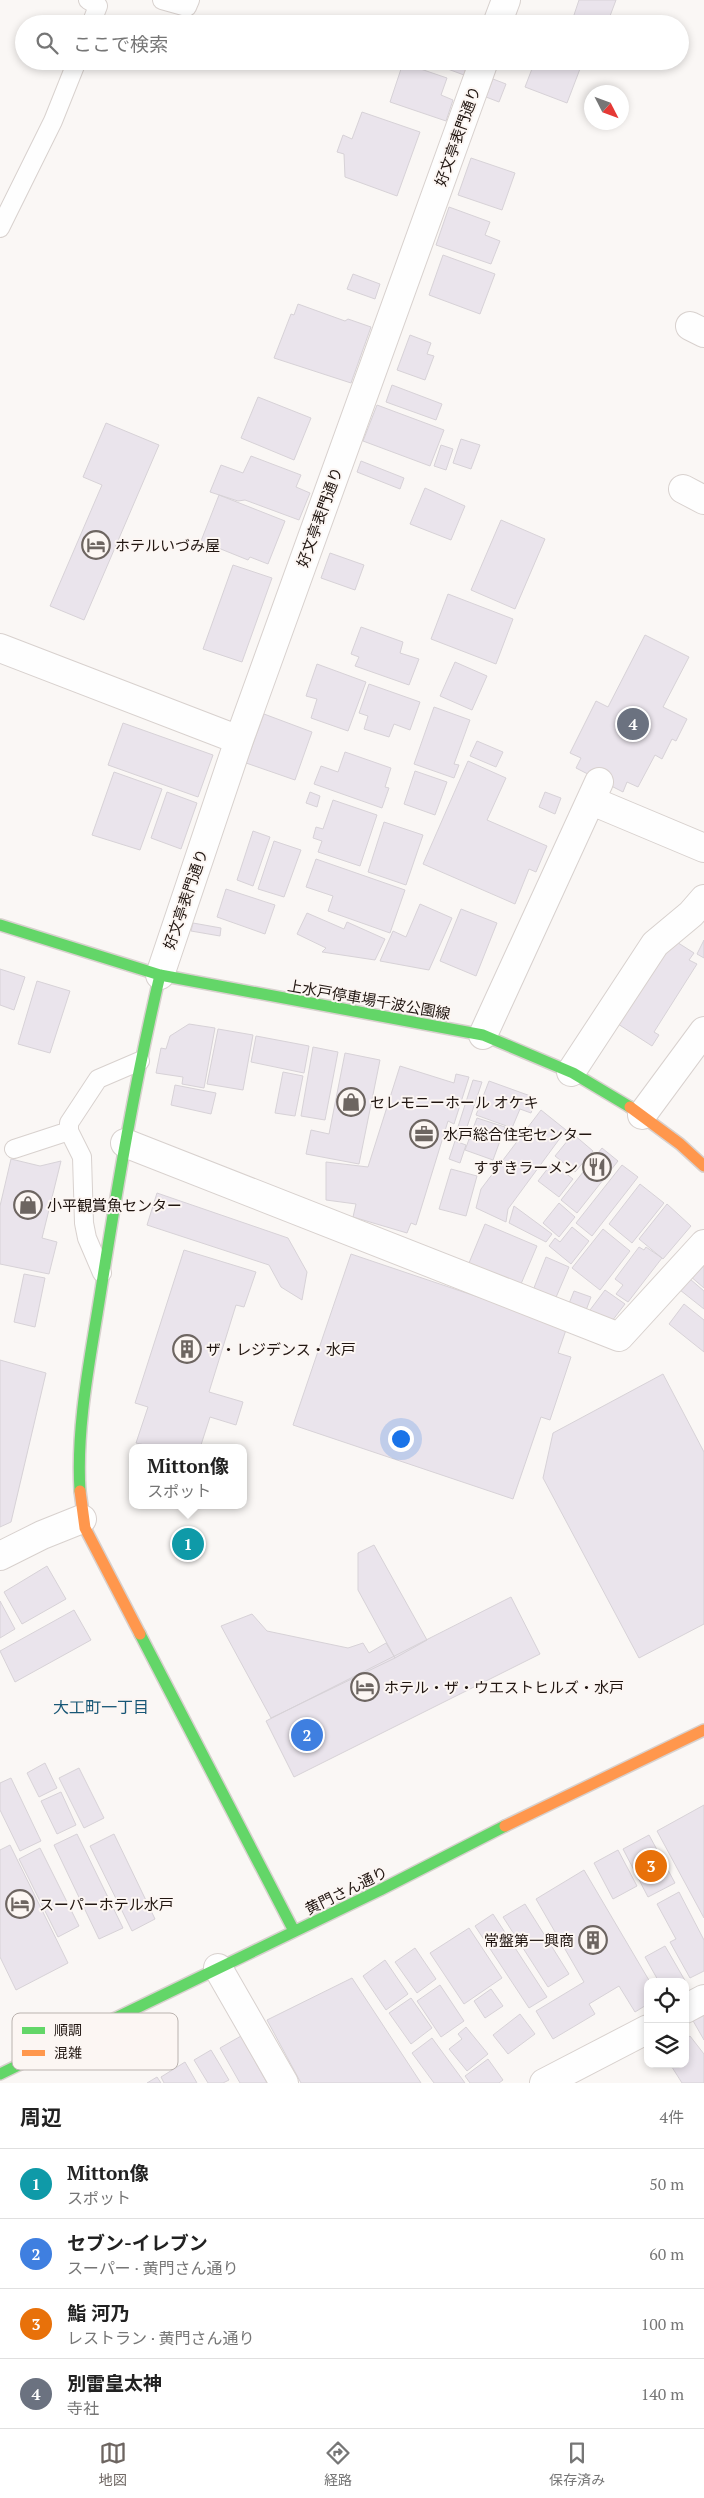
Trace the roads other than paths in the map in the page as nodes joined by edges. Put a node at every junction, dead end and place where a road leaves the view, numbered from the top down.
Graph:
1 (162, 0) edge
2 (190, 0) edge
3 (506, 0) edge
4 (96, 2) edge
5 (93, 15) edge
6 (500, 15) edge
7 (73, 70) edge
8 (481, 70) edge
9 (0, 228) edge
10 (0, 648) edge
11 (239, 740) junction
12 (704, 848) edge
13 (704, 899) edge
14 (0, 925) edge
15 (160, 975) junction
16 (704, 1031) edge
17 (483, 1035) junction
18 (140, 1061) junction
19 (572, 1072) junction
20 (642, 1115) junction
21 (69, 1131) junction
22 (125, 1142) junction
23 (14, 1149) dead end
24 (704, 1166) edge
25 (704, 1244) edge
26 (103, 1276) junction
27 (82, 1519) junction
28 (0, 1556) edge
29 (704, 1730) edge
30 (294, 1932) junction
31 (218, 1968) junction
32 (704, 1999) edge
33 (689, 2007) edge
34 (125, 2013) edge
35 (644, 2031) edge
36 (12, 2068) edge
37 (0, 2074) edge
38 (284, 2083) edge
39 (544, 2083) edge

1 - 2 lane
3 - 6 street
4 - 5 lane
7 - 9 lane
8 - 11 street, 好文亭表門通り
10 - 11 street
11 - 15 street, 好文亭表門通り
12 - 17 street
13 - 19 street
14 - 15 main road, 上水戸停車場千波公園線
15 - 17 main road, 上水戸停車場千波公園線
15 - 18 main road
16 - 20 street
17 - 19 main road, 上水戸停車場千波公園線
18 - 21 lane
18 - 22 main road
19 - 20 main road, 上水戸停車場千波公園線
20 - 24 main road, 上水戸停車場千波公園線
21 - 23 lane
21 - 26 lane
22 - 25 street
22 - 26 main road
26 - 27 main road
27 - 28 street
27 - 30 main road
29 - 30 main road, 黄門さん通り
30 - 31 main road, 黄門さん通り
31 - 34 main road, 黄門さん通り
31 - 38 street
32 - 33 street
35 - 39 street
36 - 37 main road, 黄門さん通り

